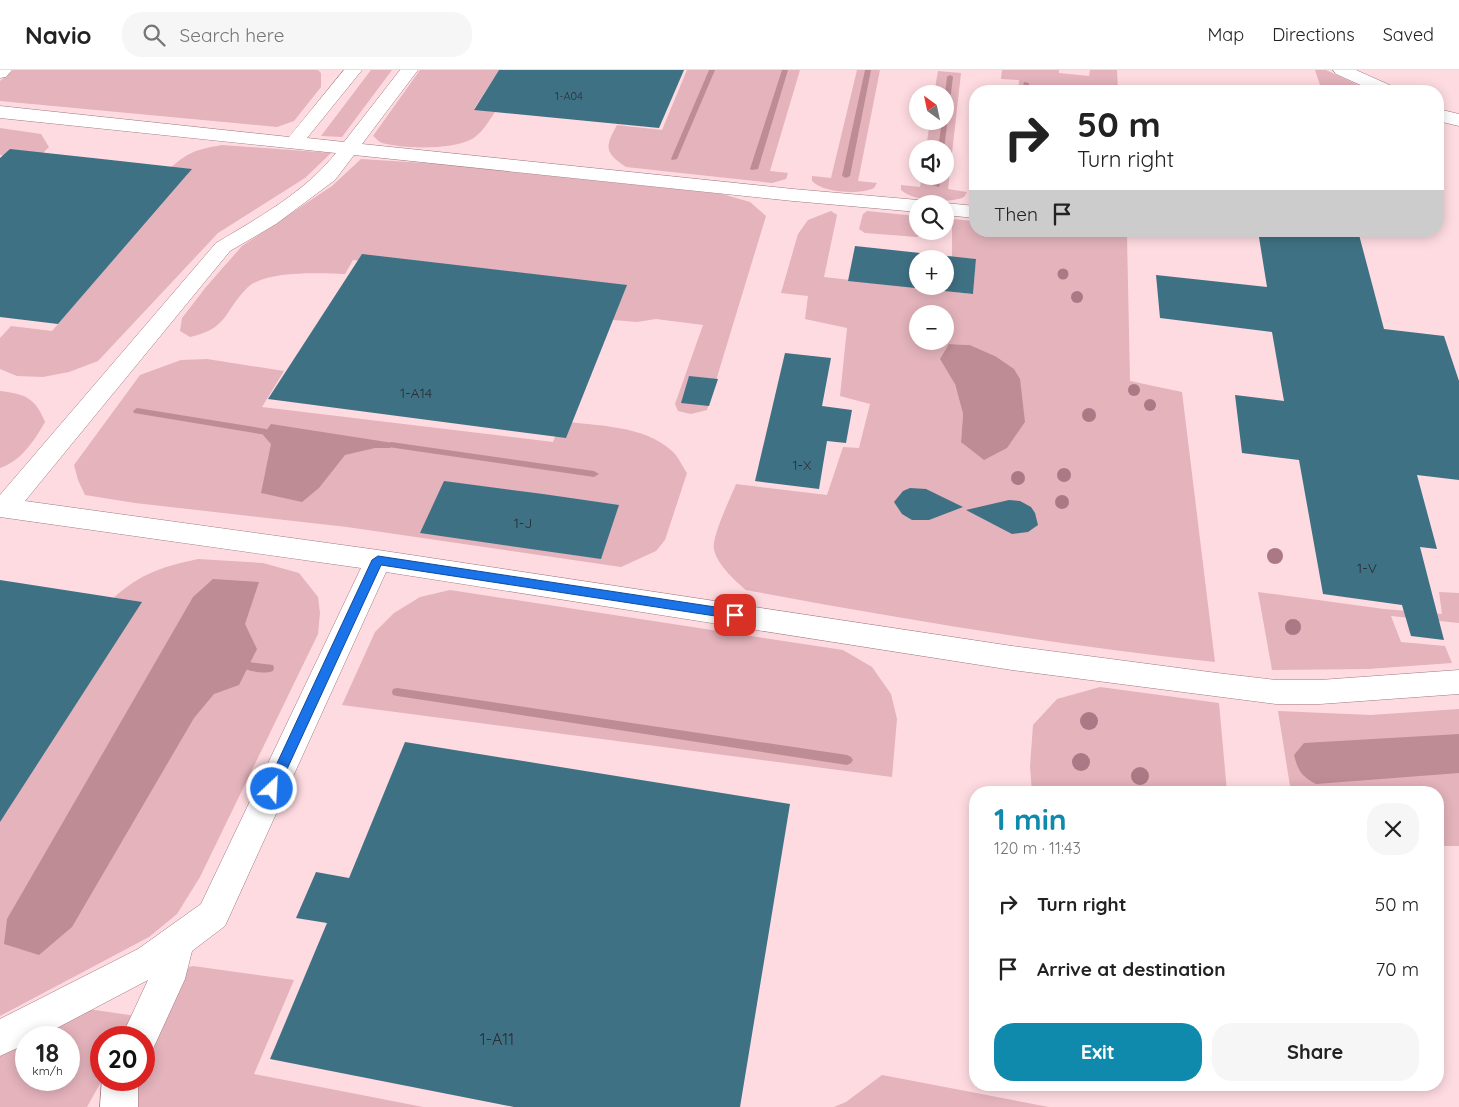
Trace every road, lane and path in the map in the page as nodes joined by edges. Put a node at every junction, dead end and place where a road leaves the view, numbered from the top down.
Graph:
1 (3, 70) edge
2 (353, 70) edge
3 (408, 70) edge
4 (1342, 70) edge
5 (0, 73) edge
6 (1375, 85) edge
7 (0, 112) edge
8 (1444, 117) edge
9 (1459, 120) edge
10 (294, 144) junction
11 (348, 149) junction
12 (909, 205) edge
13 (954, 210) edge
14 (969, 211) edge
15 (3, 507) edge
16 (378, 560) junction
17 (1459, 682) edge
18 (177, 941) junction
19 (145, 1026) edge
20 (0, 1038) edge
21 (120, 1091) edge
22 (120, 1107) edge

1 - 5 lane
2 - 10 lane
3 - 11 lane
4 - 6 lane
7 - 10 lane
8 - 9 lane
10 - 11 lane
11 - 12 lane
11 - 15 lane
13 - 14 lane
15 - 16 lane
16 - 17 lane
16 - 18 lane
18 - 19 lane
18 - 20 lane
21 - 22 lane

